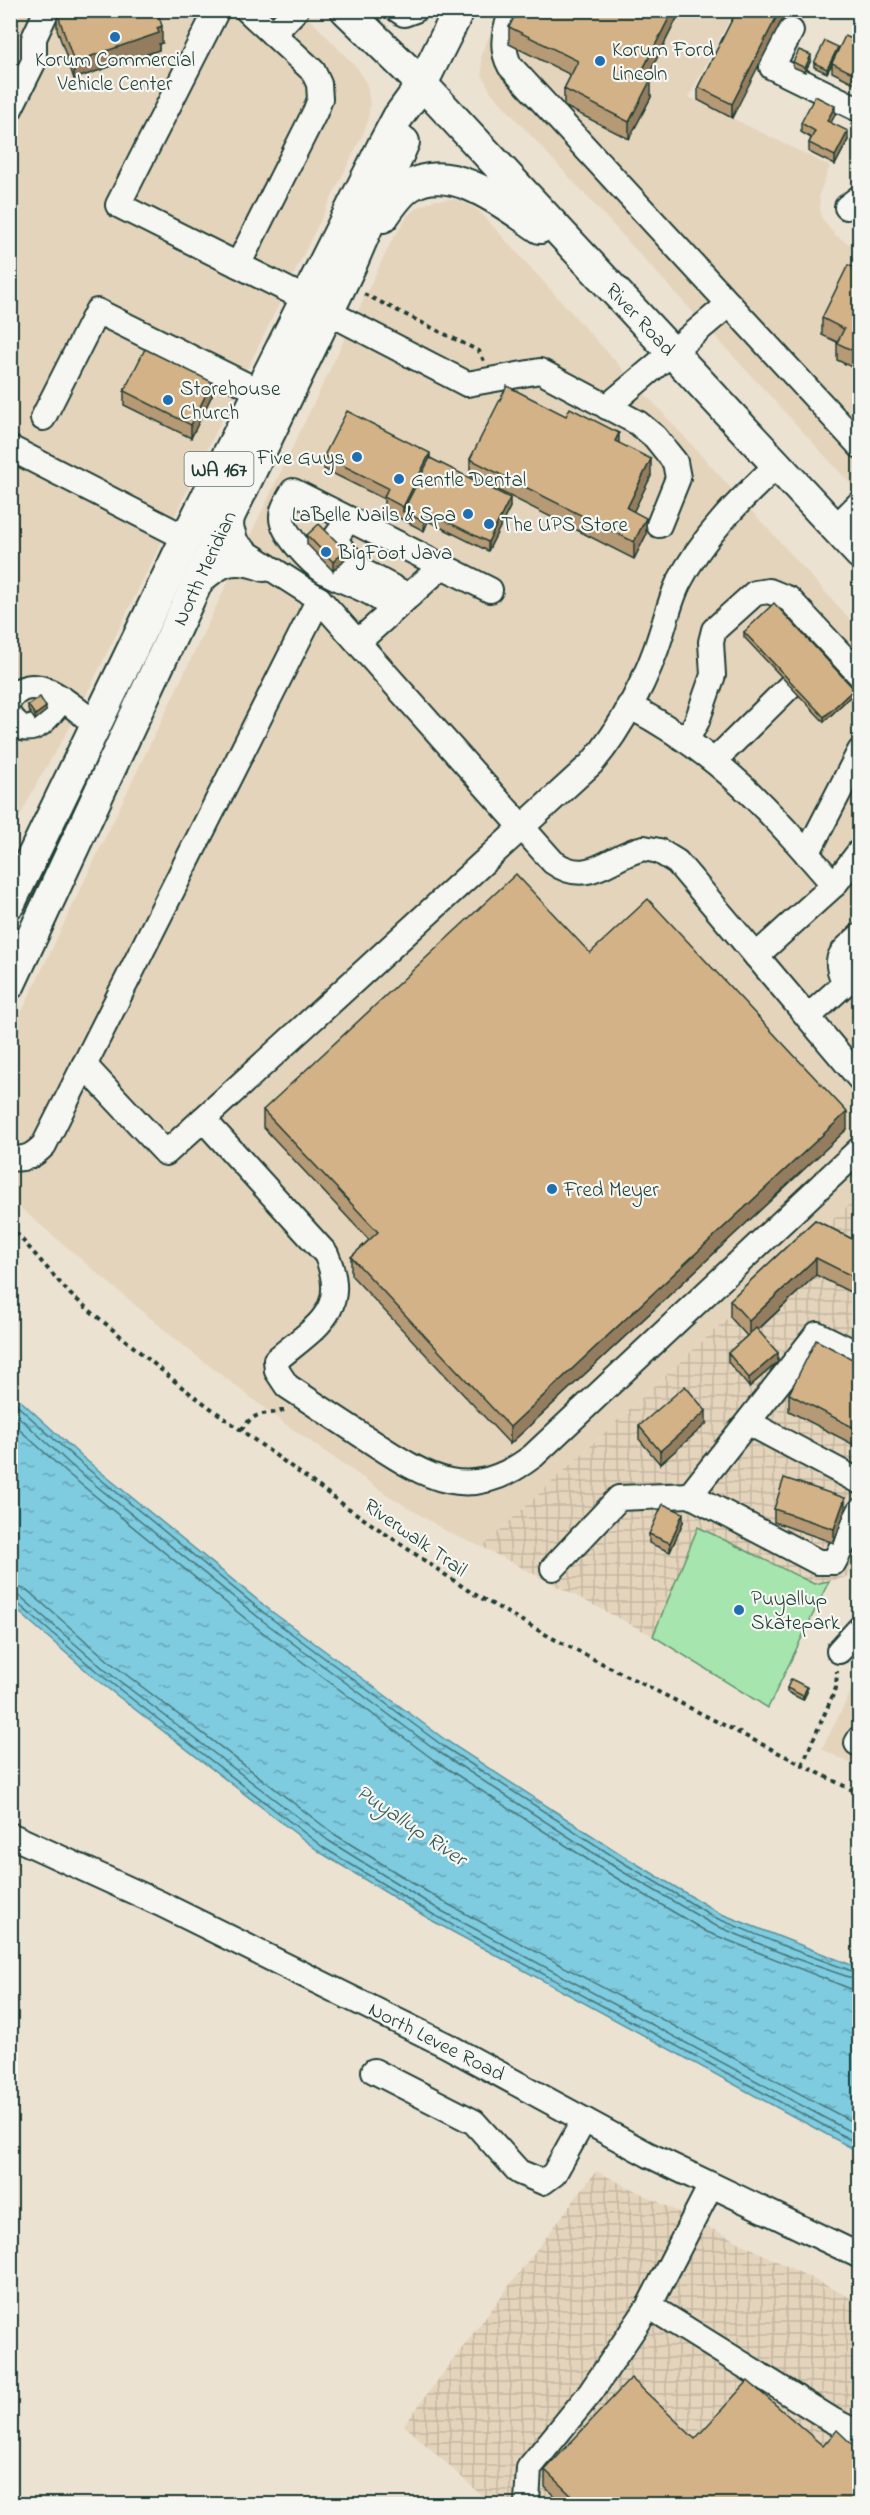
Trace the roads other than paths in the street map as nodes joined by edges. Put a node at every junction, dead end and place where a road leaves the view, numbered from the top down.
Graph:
1 (47, 10) edge
2 (217, 10) edge
3 (247, 10) edge
4 (296, 10) edge
5 (348, 10) edge
6 (398, 10) edge
7 (415, 10) edge
8 (458, 10) edge
9 (513, 10) edge
10 (791, 31) dead end
11 (273, 34) junction
12 (422, 84) junction
13 (10, 109) edge
14 (860, 110) edge
15 (238, 265) junction
16 (351, 265) junction
17 (591, 266) junction
18 (729, 304) junction
19 (316, 305) junction
20 (672, 352) junction
21 (258, 391) junction
22 (608, 407) junction
23 (43, 418) dead end
24 (860, 446) edge
25 (10, 448) edge
26 (777, 465) junction
27 (860, 503) edge
28 (232, 510) junction
29 (348, 519) junction
30 (659, 525) dead end
31 (835, 528) junction
32 (186, 538) junction
33 (860, 554) edge
34 (442, 566) junction
35 (284, 576) junction
36 (195, 587) junction
37 (490, 590) dead end
38 (319, 598) junction
39 (401, 603) junction
40 (358, 642) junction
41 (860, 675) edge
42 (790, 686) edge
43 (10, 699) edge
44 (62, 700) junction
45 (629, 706) junction
46 (10, 717) edge
47 (95, 724) junction
48 (687, 739) junction
49 (860, 751) edge
50 (715, 760) junction
51 (520, 827) junction
52 (860, 851) edge
53 (807, 854) junction
54 (21, 871) edge
55 (834, 885) junction
56 (10, 903) edge
57 (860, 936) edge
58 (756, 956) junction
59 (852, 977) edge
60 (10, 984) edge
61 (808, 1017) junction
62 (84, 1065) junction
63 (860, 1078) edge
64 (203, 1119) junction
65 (860, 1149) edge
66 (10, 1158) edge
67 (860, 1355) edge
68 (749, 1423) junction
69 (860, 1482) edge
70 (690, 1495) junction
71 (860, 1511) edge
72 (554, 1568) dead end
73 (860, 1628) edge
74 (839, 1651) road end
75 (860, 1738) edge
76 (860, 1744) edge
77 (10, 1835) edge
78 (374, 2071) dead end
79 (584, 2120) junction
80 (711, 2185) junction
81 (860, 2256) edge
82 (649, 2306) junction
83 (860, 2434) edge
84 (529, 2505) edge

1 - 13 street
2 - 15 street
3 - 11 street
4 - 11 street
5 - 8 main road
5 - 12 main road, River Road
6 - 7 street
8 - 12 main road, North Meridian
9 - 18 street
10 - 14 street
11 - 15 street
12 - 16 main road, North Meridian
12 - 17 main road, River Road / WA 167
12 - 19 main road, North Meridian / WA 167
15 - 19 street
16 - 17 main road, WA 167
16 - 19 main road, North Meridian / WA 167
17 - 20 main road, River Road / WA 167
18 - 20 street
18 - 24 street
19 - 21 main road, North Meridian / WA 167
19 - 22 street
19 - 28 main road, North Meridian / WA 167
20 - 22 street
20 - 26 main road, River Road / WA 167
21 - 23 street
21 - 32 main road, North Meridian / WA 167
22 - 30 street
25 - 32 street
26 - 31 main road, River Road / WA 167
26 - 45 street
27 - 31 street
28 - 35 street
28 - 36 main road, North Meridian / WA 167
29 - 34 street
29 - 39 street
29 - 39 street
31 - 33 main road, River Road / WA 167
32 - 47 main road, North Meridian / WA 167
34 - 37 street
34 - 39 street
35 - 36 street
35 - 38 street
36 - 60 main road, North Meridian / WA 167
38 - 40 street
38 - 62 street
39 - 40 street
40 - 51 street
41 - 48 street
42 - 50 street
43 - 44 street
44 - 46 street
44 - 47 street
45 - 48 street
45 - 51 street
47 - 54 main road, North Meridian / WA 167
48 - 50 street
49 - 53 street
50 - 53 street
51 - 58 street
51 - 64 street
52 - 55 street
53 - 55 street
54 - 56 main road, North Meridian / WA 167
55 - 58 street
57 - 59 street
58 - 61 street
59 - 61 street
61 - 63 street
62 - 64 street
62 - 66 street
64 - 65 street
67 - 68 street
68 - 69 street
68 - 70 street
70 - 71 street
70 - 72 street
73 - 74 street
75 - 76 street
77 - 79 street, North Levee Road
78 - 79 street
79 - 80 street, North Levee Road
80 - 81 street, North Levee Road
80 - 82 street
82 - 83 street
82 - 84 street

